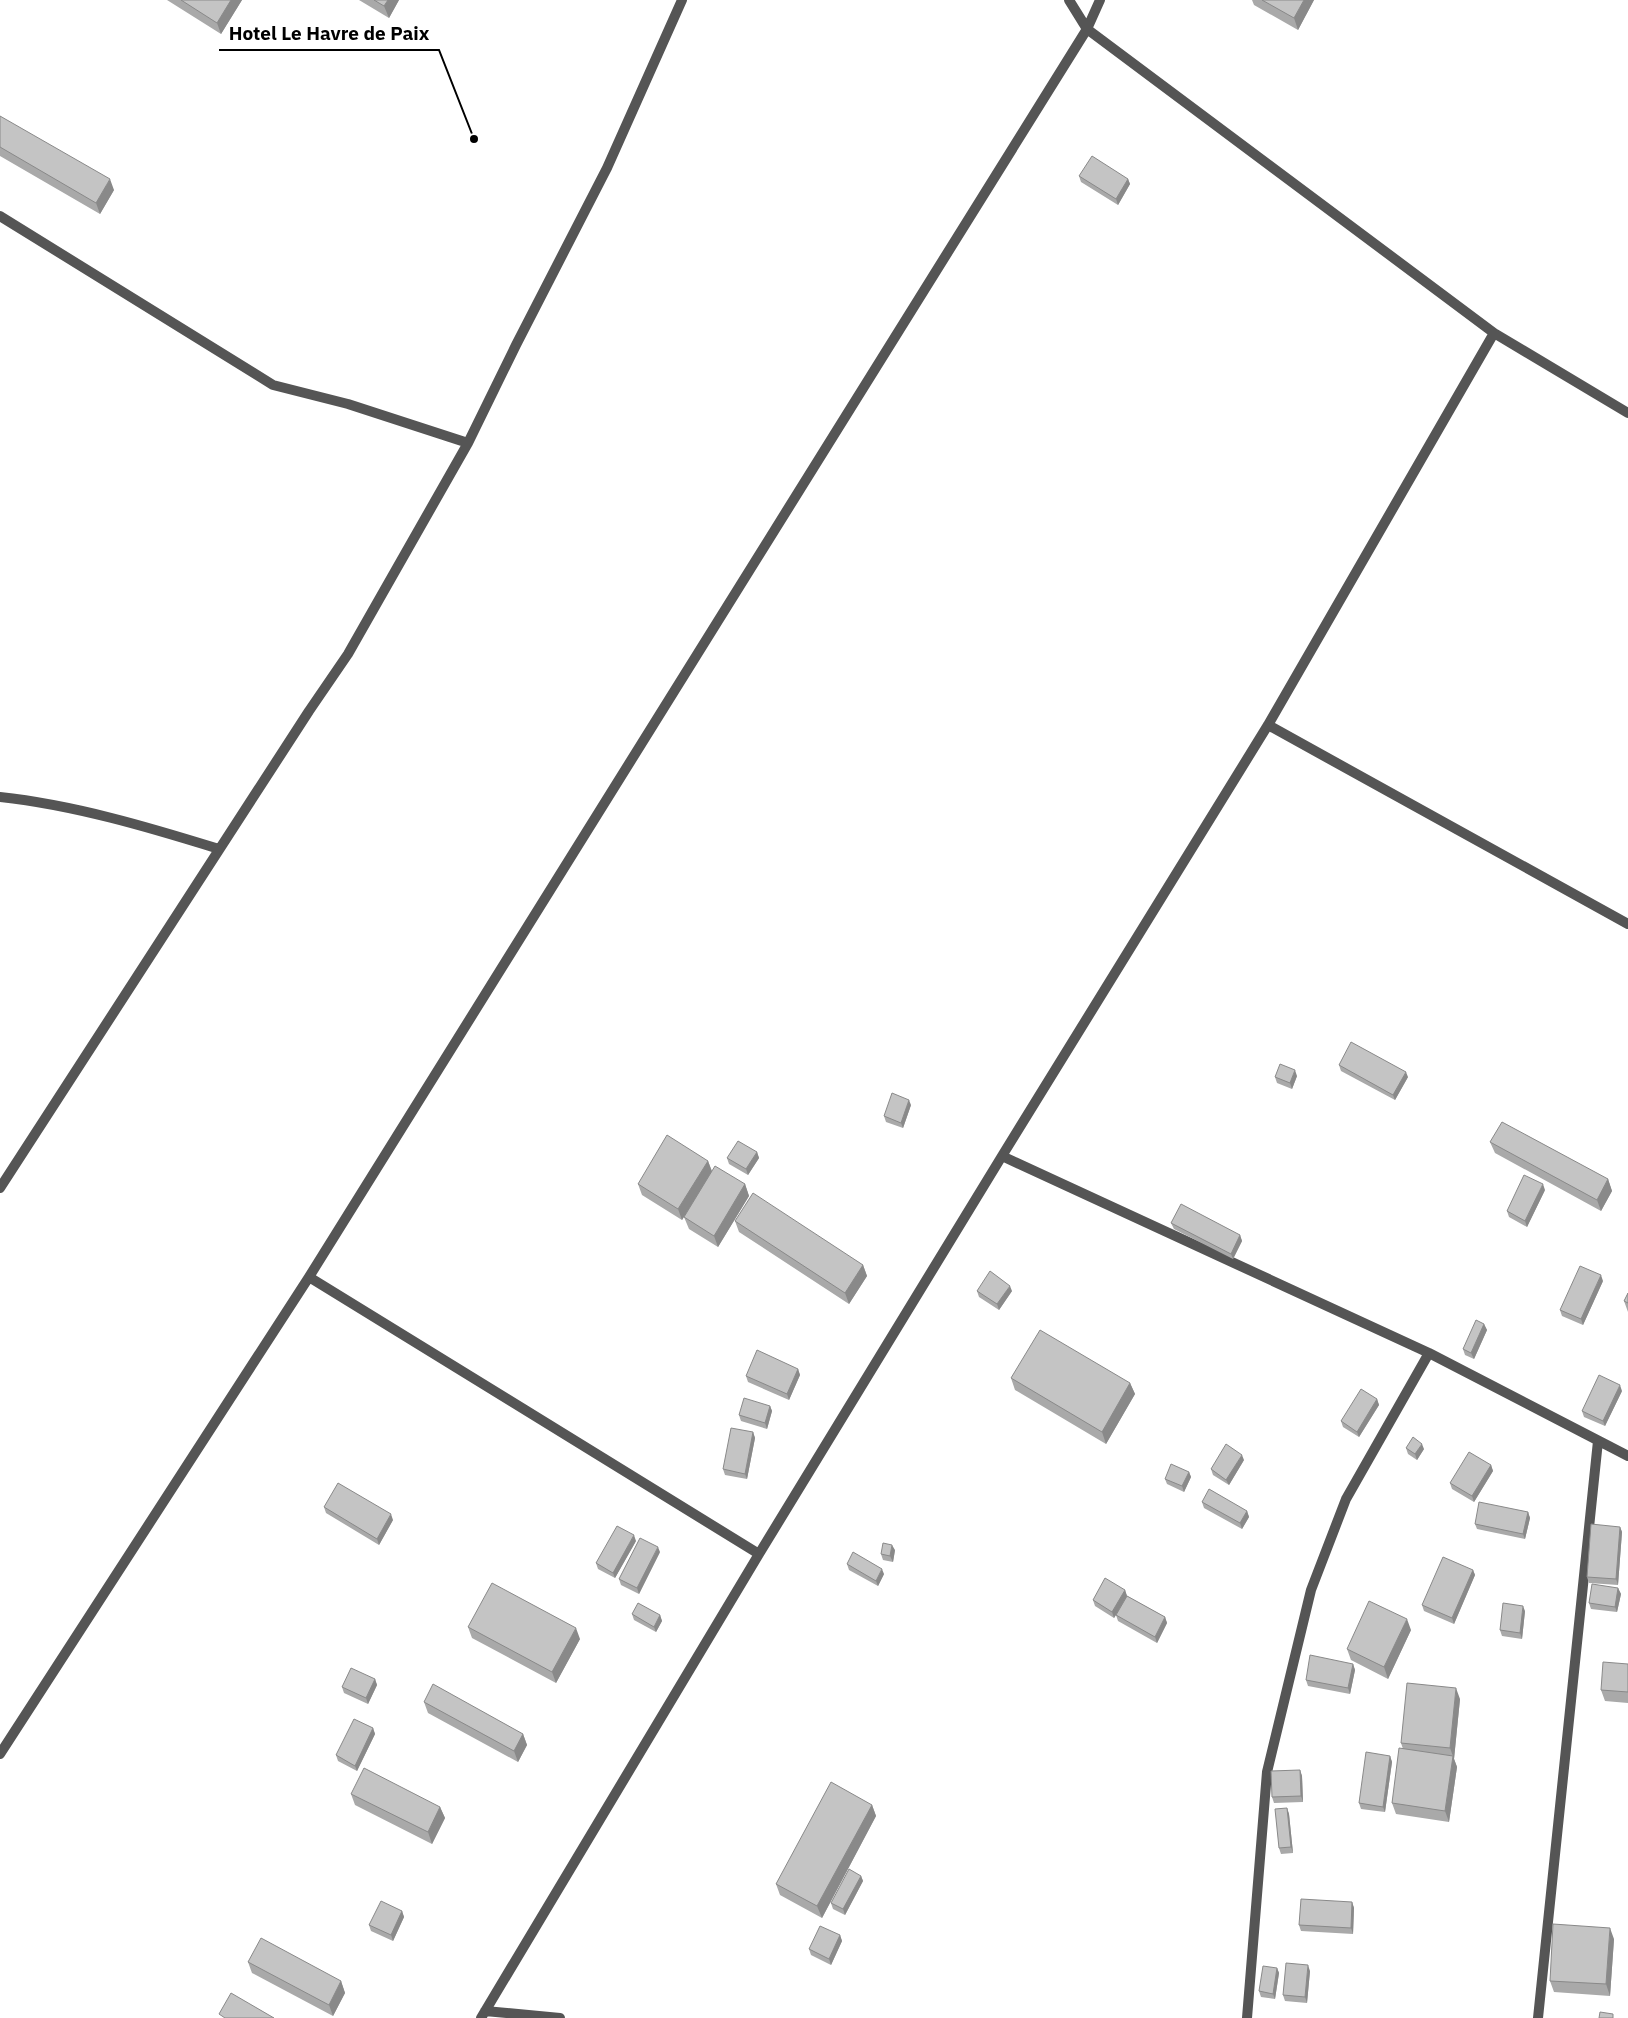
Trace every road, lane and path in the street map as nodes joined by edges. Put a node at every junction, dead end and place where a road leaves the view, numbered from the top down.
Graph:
1 (682, 0) edge
2 (1069, 0) edge
3 (1100, 0) edge
4 (1087, 29) junction
5 (0, 216) edge
6 (1494, 333) junction
7 (1628, 413) edge
8 (468, 443) junction
9 (1268, 725) junction
10 (0, 797) edge
11 (219, 849) junction
12 (1628, 924) edge
13 (1002, 1156) junction
14 (0, 1188) edge
15 (309, 1277) junction
16 (1428, 1353) junction
17 (1598, 1441) junction
18 (1628, 1456) edge
19 (759, 1554) junction
20 (0, 1754) edge
21 (483, 2014) edge
22 (560, 2018) edge
23 (1247, 2018) edge
24 (1538, 2018) edge

1 - 8 street
2 - 4 street
3 - 4 street
4 - 6 street
4 - 15 street
5 - 8 street
6 - 7 street
6 - 9 street
8 - 11 street
9 - 12 street
9 - 13 street
10 - 11 street
11 - 14 street
13 - 16 street
13 - 19 street
15 - 19 street
15 - 20 street
16 - 17 street
16 - 23 street
17 - 18 street
17 - 24 street
19 - 21 street
21 - 22 street

